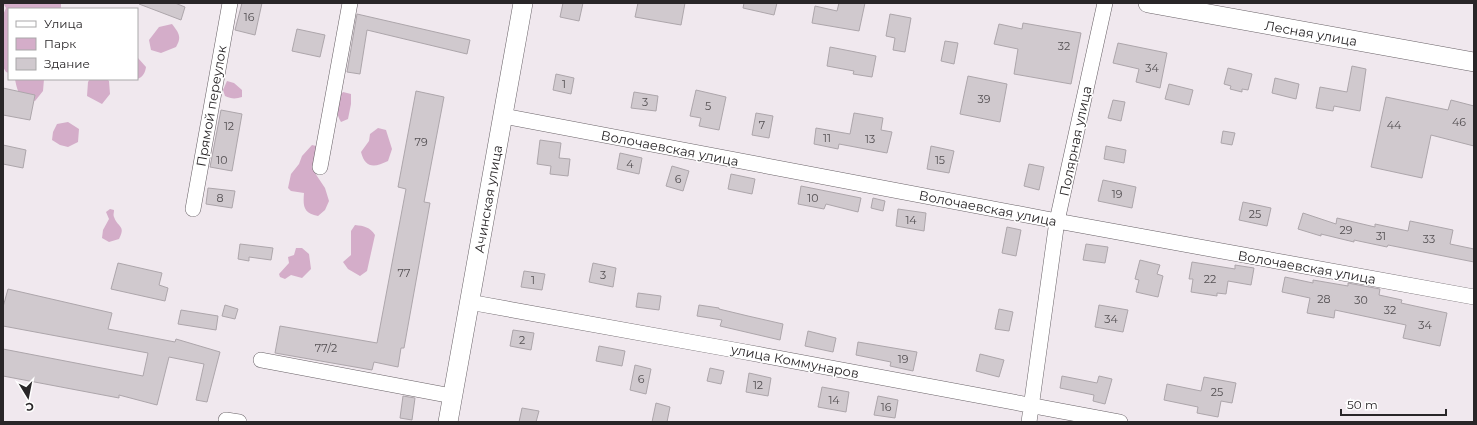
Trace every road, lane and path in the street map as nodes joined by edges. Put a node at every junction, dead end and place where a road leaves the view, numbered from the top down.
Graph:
1 (230, 3) edge
2 (350, 3) edge
3 (523, 3) edge
4 (1104, 3) edge
5 (1148, 3) edge
6 (1474, 62) edge
7 (503, 116) junction
8 (320, 167) dead end
9 (193, 209) dead end
10 (1057, 221) junction
11 (1474, 297) edge
12 (469, 302) junction
13 (261, 360) dead end
14 (452, 396) junction
15 (1032, 406) junction
16 (448, 422) edge
17 (1029, 422) edge
18 (1120, 422) edge

1 - 9 street, Прямой переулок
2 - 8 street
3 - 7 street, Ачинская улица
4 - 10 street, Полярная улица
5 - 6 street, Лесная улица
7 - 10 street, Волочаевская улица
7 - 12 street, Ачинская улица
10 - 11 street, Волочаевская улица
10 - 15 street, Полярная улица
12 - 14 street, Ачинская улица
12 - 15 street, улица Коммунаров
13 - 14 street
14 - 16 street, Ачинская улица
15 - 17 street, Полярная улица
15 - 18 street, улица Коммунаров

